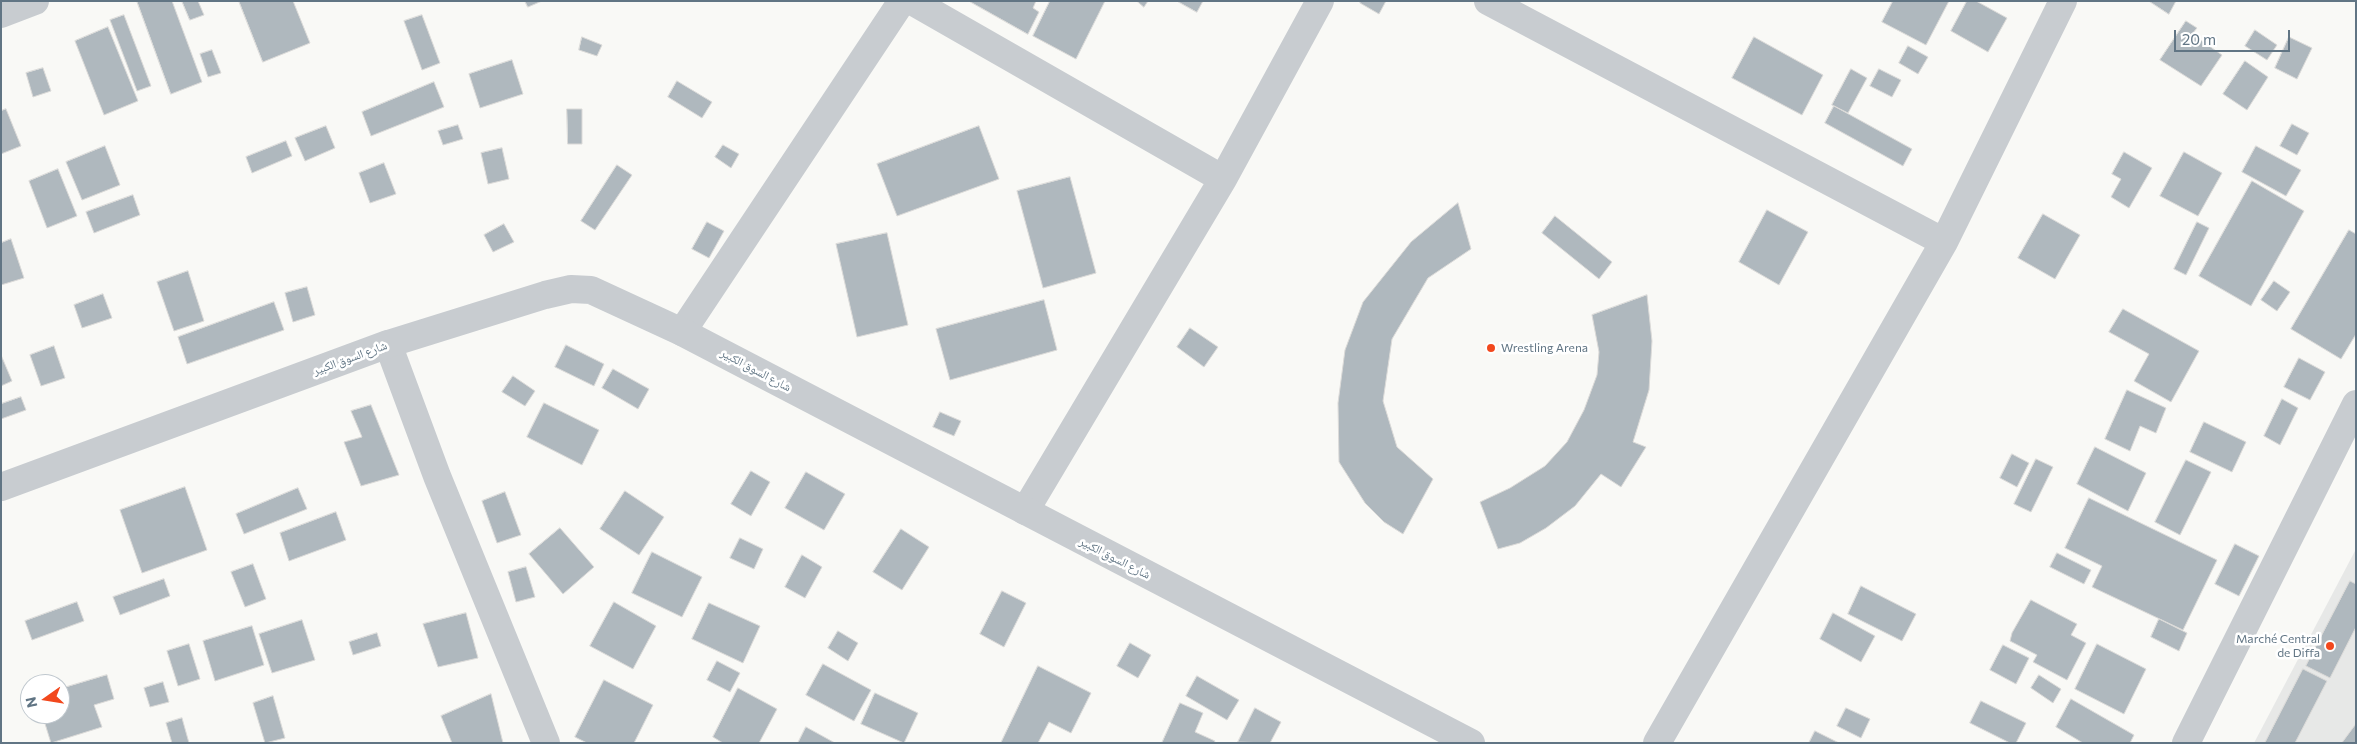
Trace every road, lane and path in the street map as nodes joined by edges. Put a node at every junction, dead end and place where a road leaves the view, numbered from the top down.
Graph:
1 (35, 1) edge
2 (902, 1) edge
3 (912, 1) edge
4 (1320, 1) edge
5 (1488, 1) edge
6 (2063, 1) edge
7 (1, 14) edge
8 (1223, 179) junction
9 (1944, 242) junction
10 (682, 332) junction
11 (388, 344) junction
12 (2356, 404) edge
13 (1, 487) edge
14 (1025, 511) junction
15 (546, 743) edge
16 (1471, 743) edge
17 (1657, 743) edge
18 (2186, 743) edge

1 - 7 street
2 - 10 street
3 - 8 street
4 - 8 street
5 - 9 street
6 - 9 street
8 - 14 street
9 - 17 street
10 - 11 street, شارع السوق الكبير
10 - 14 street, شارع السوق الكبير
11 - 13 street, شارع السوق الكبير
11 - 15 street
12 - 18 street
14 - 16 street, شارع السوق الكبير

